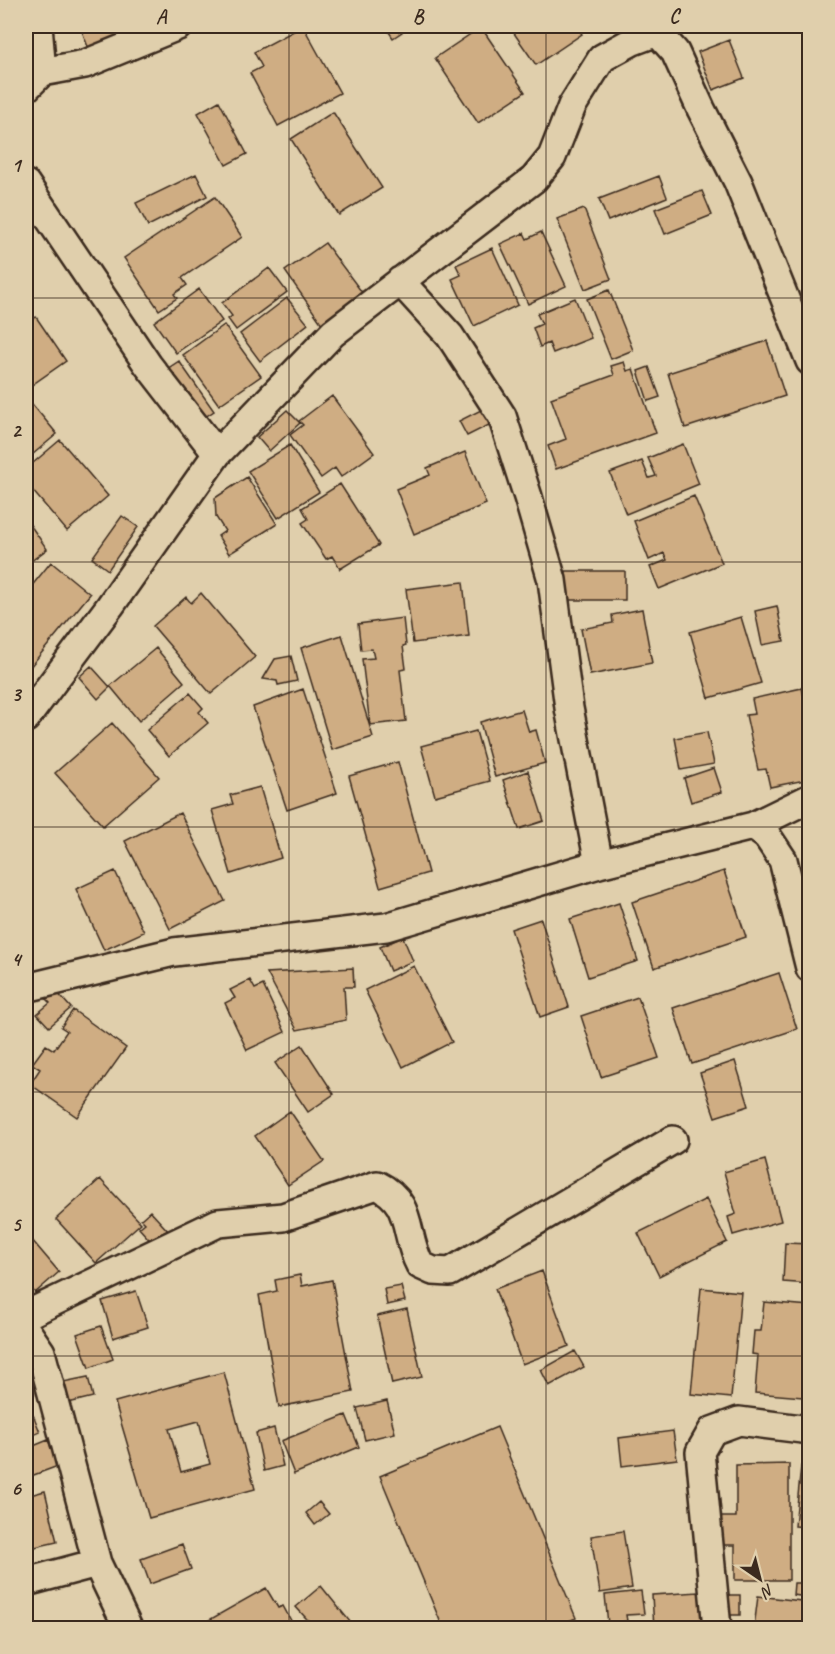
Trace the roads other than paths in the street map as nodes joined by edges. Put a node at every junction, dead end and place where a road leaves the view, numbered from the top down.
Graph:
1 (38, 26) edge
2 (178, 26) edge
3 (661, 29) edge
4 (34, 80) edge
5 (26, 184) edge
6 (400, 281) junction
7 (810, 361) edge
8 (217, 454) junction
9 (26, 718) edge
10 (810, 798) edge
11 (753, 826) junction
12 (599, 864) junction
13 (810, 968) edge
14 (26, 988) edge
15 (673, 1140) dead end
16 (26, 1315) edge
17 (26, 1330) edge
18 (810, 1430) edge
19 (97, 1563) junction
20 (26, 1582) edge
21 (128, 1629) edge
22 (717, 1629) edge

1 - 4 street
2 - 4 street
3 - 6 street
3 - 7 street
5 - 8 street
6 - 8 street
6 - 12 street
8 - 9 street
10 - 11 street
11 - 12 street
11 - 13 street
12 - 14 street
15 - 16 street
17 - 19 street
18 - 22 street
19 - 20 street
19 - 21 street

